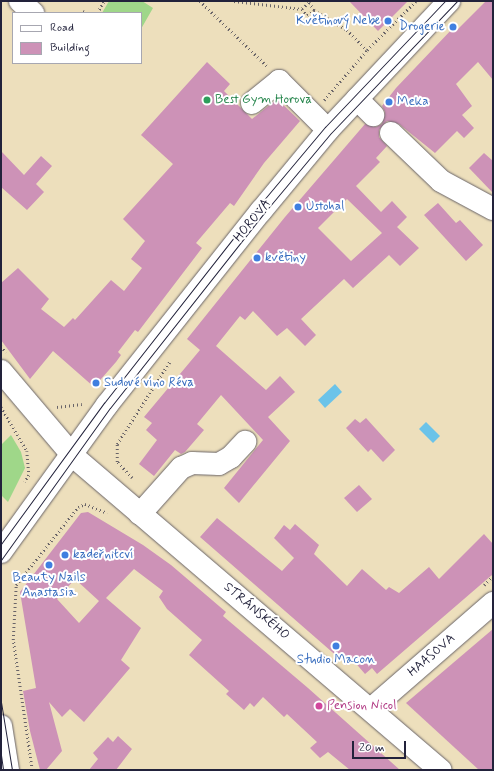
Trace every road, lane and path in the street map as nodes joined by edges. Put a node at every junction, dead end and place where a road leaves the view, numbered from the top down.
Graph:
1 (20, 1) edge
2 (104, 1) edge
3 (200, 1) edge
4 (234, 1) edge
5 (449, 1) edge
6 (308, 2) edge
7 (302, 9) junction
8 (314, 10) junction
9 (32, 12) edge
10 (98, 12) edge
11 (367, 50) dead end
12 (279, 81) junction
13 (357, 100) junction
14 (252, 103) dead end
15 (373, 115) dead end
16 (328, 130) junction
17 (391, 134) dead end
18 (493, 209) edge
19 (170, 360) dead end
20 (1, 371) edge
21 (81, 405) dead end
22 (1, 407) edge
23 (62, 407) dead end
24 (245, 442) dead end
25 (71, 454) junction
26 (21, 489) dead end
27 (85, 504) dead end
28 (147, 506) junction
29 (1, 552) edge
30 (493, 576) edge
31 (487, 595) edge
32 (371, 709) junction
33 (1, 726) edge
34 (8, 770) edge
35 (32, 770) edge
36 (441, 770) edge

1 - 9 street
2 - 10 path
3 - 12 path
4 - 7 path
5 - 13 street, HOROVA
6 - 7 path
6 - 8 path
7 - 8 path
8 - 11 path
12 - 14 street
12 - 16 street
13 - 15 street
13 - 16 street, HOROVA
16 - 25 street, HOROVA
17 - 18 street
19 - 28 path
20 - 25 street, STRÁNSKÉHO
21 - 23 path
22 - 26 path
24 - 28 street
25 - 28 street, STRÁNSKÉHO
25 - 29 street, HOROVA
27 - 35 path
28 - 32 street, STRÁNSKÉHO
30 - 31 path
31 - 32 street, HAASOVA
32 - 36 street, STRÁNSKÉHO
33 - 34 street

